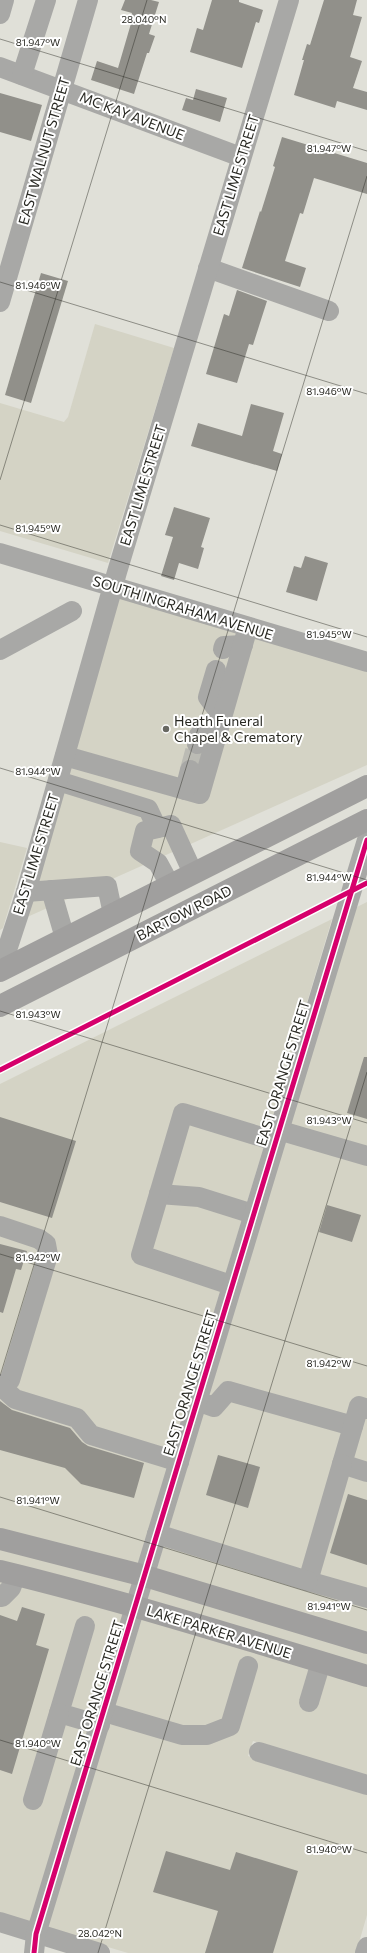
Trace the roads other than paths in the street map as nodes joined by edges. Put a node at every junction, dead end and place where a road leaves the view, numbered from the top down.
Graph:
1 (4, 0) edge
2 (46, 0) edge
3 (88, 0) edge
4 (288, 0) edge
5 (0, 14) edge
6 (0, 67) edge
7 (22, 75) junction
8 (61, 90) junction
9 (241, 157) junction
10 (208, 268) junction
11 (0, 302) edge
12 (329, 311) dead end
13 (0, 553) edge
14 (112, 587) junction
15 (72, 612) dead end
16 (246, 636) junction
17 (223, 649) dead end
18 (0, 650) edge
19 (367, 662) edge
20 (216, 670) dead end
21 (220, 725) junction
22 (197, 744) tunnel mouth
23 (65, 756) junction
24 (190, 770) tunnel mouth
25 (58, 782) junction
26 (367, 786) edge
27 (185, 790) junction
28 (367, 820) edge
29 (157, 828) junction
30 (367, 840) edge
31 (182, 851) junction
32 (158, 863) junction
33 (193, 873) junction
34 (170, 885) junction
35 (51, 890) junction
36 (26, 892) junction
37 (112, 914) junction
38 (65, 938) junction
39 (0, 971) edge
40 (0, 1006) edge
41 (276, 1136) junction
42 (367, 1156) edge
43 (159, 1194) junction
44 (253, 1214) junction
45 (0, 1226) edge
46 (232, 1285) junction
47 (1, 1387) edge
48 (197, 1401) junction
49 (367, 1409) edge
50 (353, 1426) junction
51 (179, 1462) junction
52 (342, 1464) junction
53 (367, 1472) edge
54 (157, 1534) junction
55 (0, 1539) edge
56 (8, 1573) edge
57 (145, 1576) junction
58 (308, 1581) junction
59 (0, 1596) edge
60 (367, 1598) edge
61 (135, 1607) junction
62 (85, 1626) dead end
63 (367, 1643) edge
64 (322, 1662) junction
65 (248, 1666) dead end
66 (367, 1676) edge
67 (310, 1702) dead end
68 (59, 1713) junction
69 (102, 1718) junction
70 (259, 1752) dead end
71 (367, 1785) edge
72 (33, 1800) dead end
73 (0, 1922) edge
74 (35, 1943) edge
75 (367, 1947) edge
76 (100, 1953) edge
77 (365, 1953) edge

1 - 5 street
2 - 7 street
3 - 8 street, EAST WALNUT STREET
4 - 9 street, EAST LIME STREET
6 - 7 street, MC KAY AVENUE
7 - 8 street, MC KAY AVENUE
8 - 9 street, MC KAY AVENUE
8 - 11 street, EAST WALNUT STREET
9 - 10 street, EAST LIME STREET
10 - 12 street
10 - 14 street, EAST LIME STREET
13 - 14 street, SOUTH INGRAHAM AVENUE
14 - 16 street, SOUTH INGRAHAM AVENUE
14 - 23 street, EAST LIME STREET
15 - 18 street
16 - 17 street
16 - 19 street, SOUTH INGRAHAM AVENUE
16 - 21 street
20 - 21 street
21 - 22 street
21 - 27 street
23 - 25 street, EAST LIME STREET
23 - 27 street
24 - 27 street
25 - 29 street
25 - 36 street, EAST LIME STREET
26 - 33 main road
28 - 40 main road, BARTOW ROAD
29 - 31 street
29 - 32 street
30 - 41 street, EAST ORANGE STREET
31 - 32 street
31 - 33 street
32 - 34 street
33 - 34 main road
34 - 37 main road
35 - 36 street
35 - 37 street
35 - 38 street
36 - 39 street, EAST LIME STREET
37 - 38 main road
38 - 39 main road
41 - 42 street
41 - 43 street
41 - 44 street, EAST ORANGE STREET
43 - 44 street
43 - 46 street
44 - 46 street, EAST ORANGE STREET
45 - 47 street
46 - 48 street, EAST ORANGE STREET
47 - 51 street
48 - 50 street
48 - 51 street, EAST ORANGE STREET
49 - 50 street
50 - 52 street
51 - 54 street, EAST ORANGE STREET
52 - 53 street
52 - 58 street
54 - 57 street, EAST ORANGE STREET
54 - 58 street
55 - 57 main road
56 - 59 street
56 - 61 main road, LAKE PARKER AVENUE
57 - 61 street, EAST ORANGE STREET
57 - 63 main road
58 - 60 street
61 - 64 main road, LAKE PARKER AVENUE
61 - 69 street, EAST ORANGE STREET
62 - 68 street
64 - 66 main road, LAKE PARKER AVENUE
64 - 67 street
65 - 69 street
68 - 69 street
68 - 72 street
69 - 74 street, EAST ORANGE STREET
70 - 71 street
73 - 74 street
74 - 76 street
75 - 77 street

